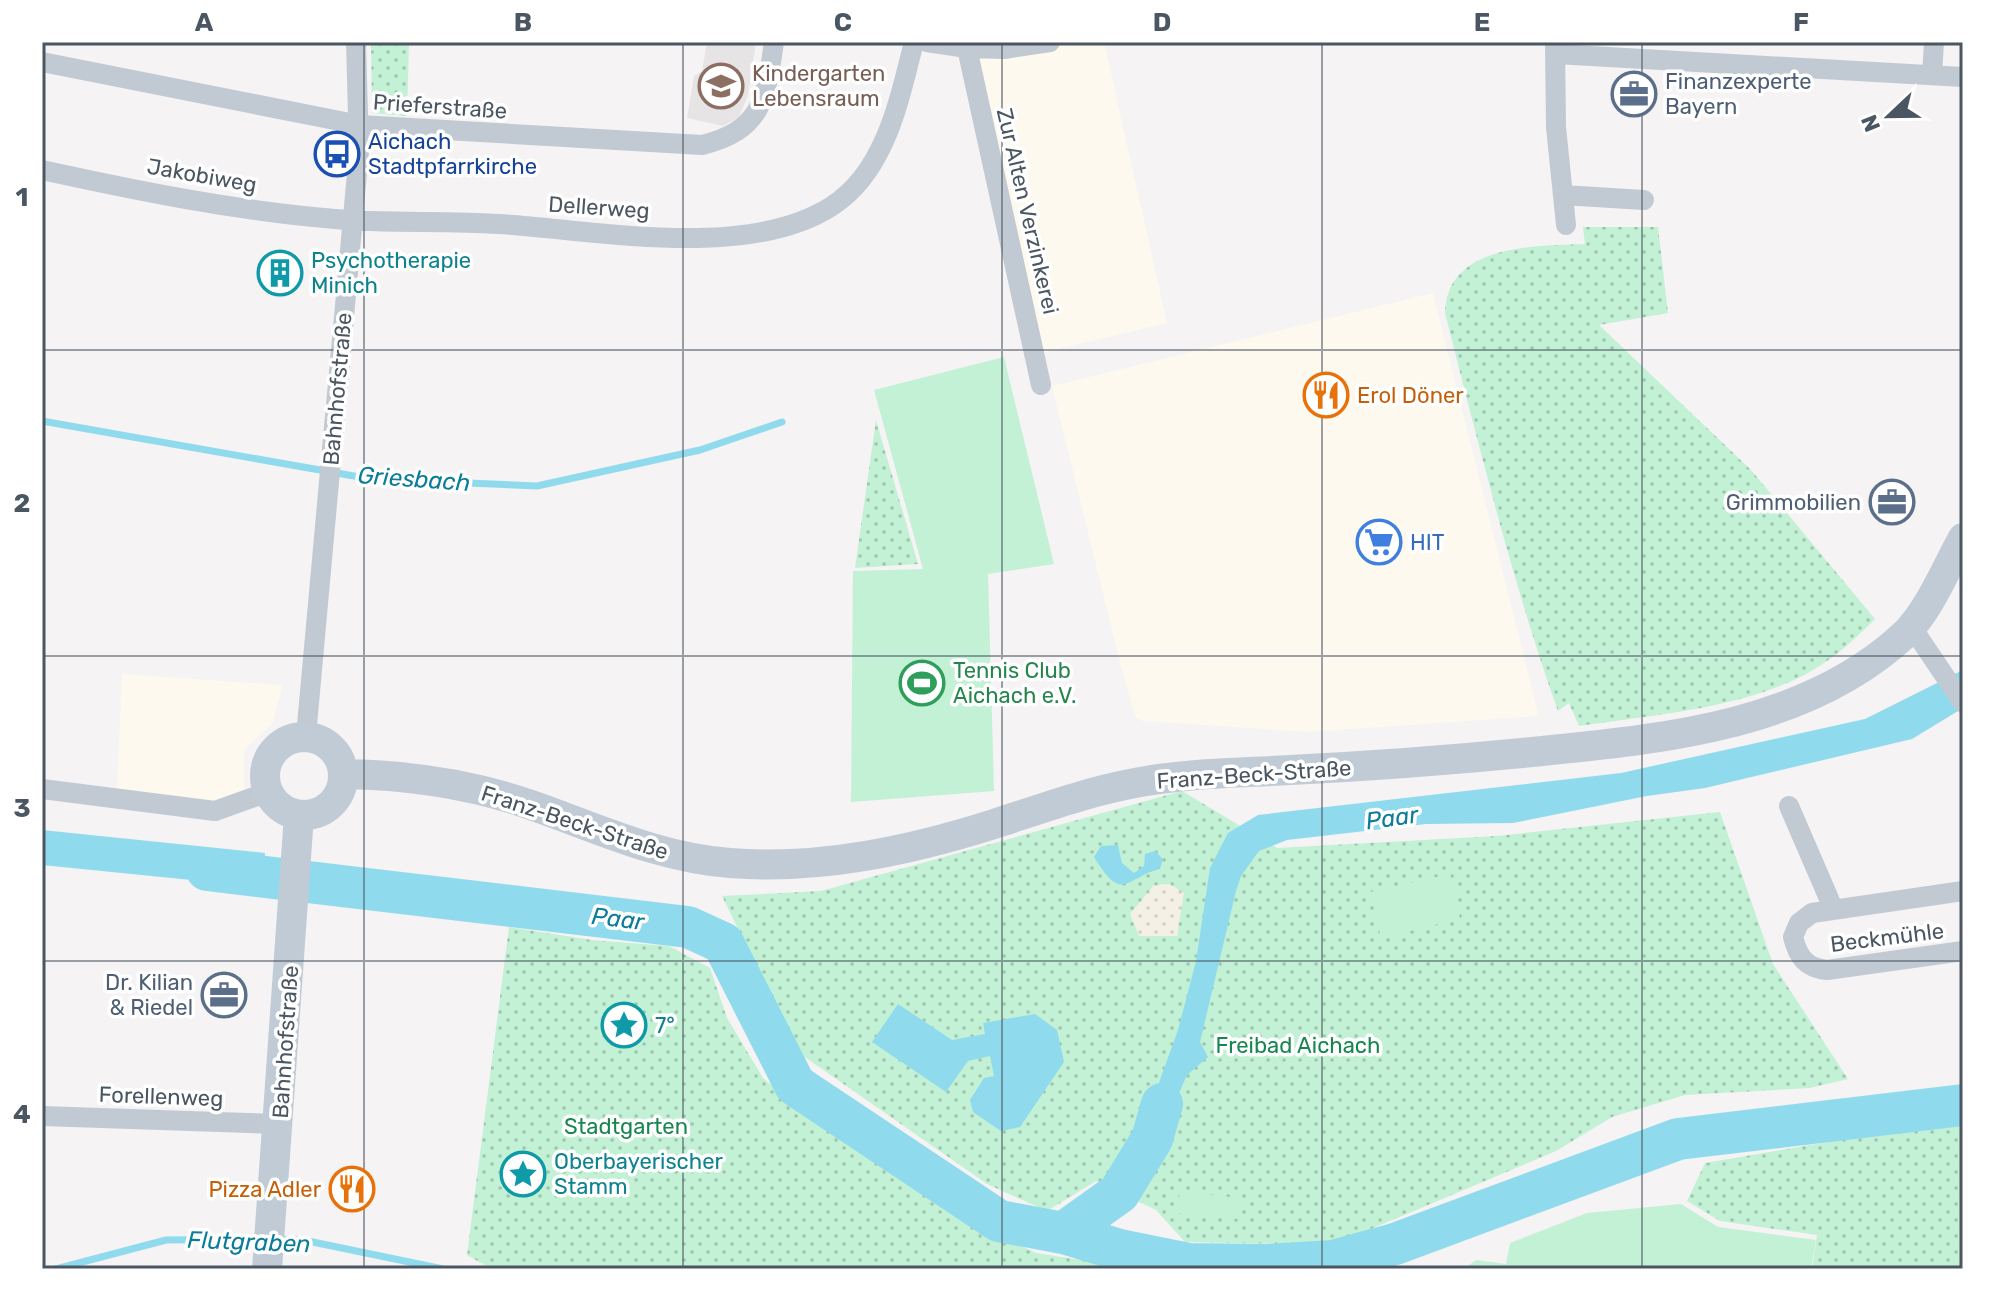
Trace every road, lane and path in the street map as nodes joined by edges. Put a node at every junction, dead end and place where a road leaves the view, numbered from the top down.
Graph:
1 (356, 42) edge
2 (774, 42) edge
3 (914, 42) edge
4 (927, 42) edge
5 (1050, 42) edge
6 (1934, 42) edge
7 (967, 48) junction
8 (1555, 48) edge
9 (42, 62) edge
10 (1932, 75) junction
11 (1963, 77) edge
12 (360, 125) junction
13 (42, 170) edge
14 (1563, 195) junction
15 (1644, 200) dead end
16 (354, 220) junction
17 (1566, 225) dead end
18 (1041, 385) dead end
19 (1963, 538) edge
20 (1911, 626) junction
21 (1963, 703) edge
22 (306, 736) junction
23 (344, 774) junction
24 (42, 789) edge
25 (268, 792) junction
26 (1789, 806) dead end
27 (299, 815) junction
28 (1963, 891) edge
29 (1833, 908) junction
30 (1963, 951) edge
31 (42, 1116) edge
32 (279, 1124) junction
33 (267, 1266) edge

1 - 12 street, Bahnhofstraße
2 - 12 street, Prieferstraße
3 - 16 street, Dellerweg
4 - 7 street
5 - 7 street
6 - 10 street
7 - 18 street, Zur Alten Verzinkerei
8 - 10 street
8 - 14 street
9 - 12 street, Prieferstraße
10 - 11 street
12 - 16 street, Bahnhofstraße
13 - 16 street, Jakobiweg
14 - 15 street
14 - 17 street
16 - 22 street, Bahnhofstraße
19 - 20 street, Franz-Beck-Straße
20 - 21 street
20 - 23 street, Franz-Beck-Straße
22 - 23 street
22 - 25 street
23 - 27 street
24 - 25 street
25 - 27 street
26 - 29 street, Beckmühle
27 - 32 street, Bahnhofstraße
28 - 29 street, Beckmühle
29 - 30 street, Beckmühle
31 - 32 street, Forellenweg
32 - 33 street, Bahnhofstraße

